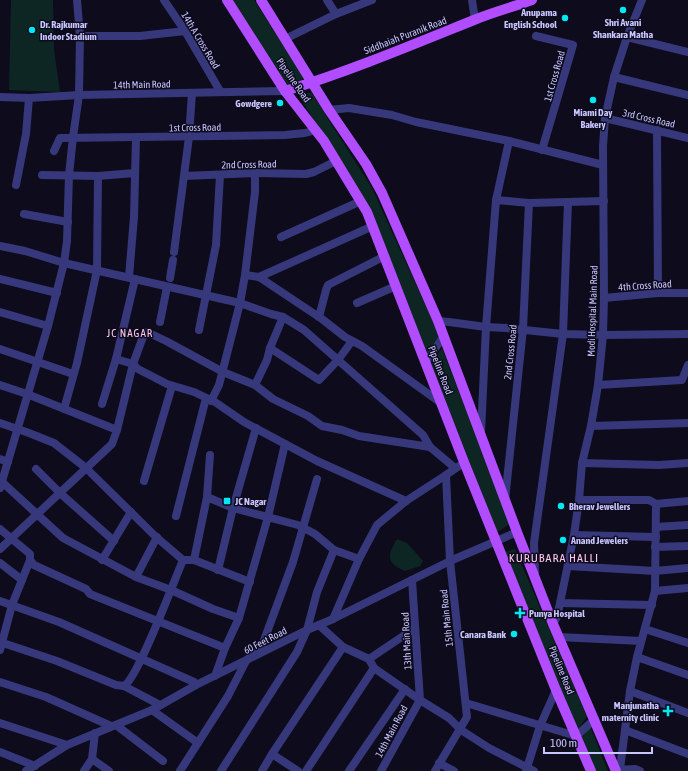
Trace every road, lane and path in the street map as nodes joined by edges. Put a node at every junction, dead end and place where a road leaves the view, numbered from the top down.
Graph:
1 (77, 0) edge
2 (164, 0) edge
3 (227, 0) edge
4 (261, 0) edge
5 (327, 0) edge
6 (372, 0) edge
7 (472, 0) edge
8 (532, 0) edge
9 (642, 0) edge
10 (336, 14) junction
11 (475, 20) junction
12 (185, 31) junction
13 (80, 36) junction
14 (536, 36) dead end
15 (627, 37) junction
16 (285, 39) junction
17 (688, 52) edge
18 (614, 77) junction
19 (311, 83) junction
20 (220, 91) junction
21 (285, 91) junction
22 (192, 93) junction
23 (79, 95) junction
24 (688, 95) edge
25 (0, 97) edge
26 (29, 98) junction
27 (328, 110) junction
28 (605, 118) junction
29 (316, 130) junction
30 (657, 130) junction
31 (73, 137) junction
32 (189, 137) junction
33 (136, 138) junction
34 (688, 138) edge
35 (509, 141) junction
36 (542, 150) junction
37 (54, 151) dead end
38 (336, 160) junction
39 (603, 165) junction
40 (135, 173) junction
41 (255, 173) junction
42 (42, 175) dead end
43 (69, 175) junction
44 (220, 175) junction
45 (98, 176) junction
46 (184, 176) junction
47 (16, 185) dead end
48 (496, 200) junction
49 (361, 201) junction
50 (604, 201) junction
51 (568, 202) junction
52 (529, 204) junction
53 (24, 214) dead end
54 (68, 222) junction
55 (373, 226) junction
56 (281, 237) dead end
57 (0, 246) edge
58 (385, 256) junction
59 (64, 263) junction
60 (97, 270) junction
61 (245, 275) junction
62 (259, 277) junction
63 (132, 278) junction
64 (170, 278) dead end
65 (0, 279) edge
66 (396, 286) junction
67 (167, 287) junction
68 (688, 292) edge
69 (57, 293) junction
70 (658, 293) junction
71 (205, 295) junction
72 (604, 298) junction
73 (240, 303) junction
74 (357, 303) dead end
75 (0, 312) edge
76 (282, 317) junction
77 (319, 317) junction
78 (438, 321) junction
79 (160, 322) dead end
80 (48, 326) junction
81 (486, 327) junction
82 (523, 329) junction
83 (199, 330) dead end
84 (563, 334) junction
85 (688, 334) edge
86 (603, 335) junction
87 (443, 337) junction
88 (352, 340) junction
89 (270, 348) junction
90 (0, 349) edge
91 (116, 359) junction
92 (338, 360) junction
93 (38, 361) junction
94 (426, 362) junction
95 (133, 364) junction
96 (688, 365) edge
97 (223, 372) junction
98 (74, 374) junction
99 (685, 380) edge
100 (0, 385) edge
101 (255, 385) junction
102 (598, 385) junction
103 (172, 386) junction
104 (27, 394) junction
105 (209, 400) junction
106 (441, 403) junction
107 (102, 404) dead end
108 (64, 409) junction
109 (0, 423) edge
110 (688, 423) edge
111 (591, 426) junction
112 (256, 428) junction
113 (18, 429) junction
114 (117, 430) junction
115 (481, 438) junction
116 (285, 444) junction
117 (430, 447) junction
118 (210, 454) dead end
119 (0, 459) edge
120 (8, 462) junction
121 (464, 462) junction
122 (688, 463) edge
123 (582, 464) junction
124 (86, 468) junction
125 (455, 468) junction
126 (36, 469) dead end
127 (446, 475) junction
128 (317, 479) dead end
129 (144, 481) dead end
130 (1, 485) edge
131 (60, 493) junction
132 (207, 497) junction
133 (579, 500) junction
134 (406, 501) junction
135 (688, 501) edge
136 (505, 502) junction
137 (656, 504) junction
138 (233, 508) junction
139 (131, 512) junction
140 (38, 514) junction
141 (176, 516) dead end
142 (268, 517) junction
143 (688, 525) edge
144 (656, 527) junction
145 (0, 528) edge
146 (303, 528) junction
147 (517, 532) junction
148 (574, 535) junction
149 (156, 537) junction
150 (656, 537) junction
151 (11, 538) junction
152 (114, 541) junction
153 (496, 541) junction
154 (688, 546) edge
155 (656, 547) junction
156 (0, 549) edge
157 (334, 550) junction
158 (359, 559) junction
159 (30, 560) junction
160 (102, 560) junction
161 (182, 560) junction
162 (194, 560) junction
163 (450, 562) junction
164 (0, 563) edge
165 (568, 566) junction
166 (688, 568) edge
167 (218, 570) junction
168 (655, 571) junction
169 (535, 576) junction
170 (136, 577) junction
171 (22, 580) junction
172 (412, 580) junction
173 (250, 582) junction
174 (688, 588) edge
175 (171, 590) junction
176 (655, 591) junction
177 (0, 601) edge
178 (560, 603) junction
179 (12, 605) junction
180 (652, 605) junction
181 (239, 618) junction
182 (333, 618) junction
183 (158, 622) junction
184 (553, 624) junction
185 (319, 625) junction
186 (415, 628) junction
187 (645, 629) junction
188 (307, 630) junction
189 (559, 637) junction
190 (641, 641) junction
191 (688, 643) edge
192 (1, 645) edge
193 (343, 647) junction
194 (225, 648) junction
195 (637, 657) junction
196 (142, 658) junction
197 (369, 659) junction
198 (246, 661) junction
199 (374, 668) junction
200 (688, 675) edge
201 (215, 676) junction
202 (0, 682) edge
203 (196, 685) junction
204 (124, 686) junction
205 (405, 689) junction
206 (556, 690) junction
207 (630, 691) junction
208 (420, 700) junction
209 (466, 703) junction
210 (160, 705) junction
211 (152, 710) junction
212 (688, 713) edge
213 (595, 719) junction
214 (0, 723) edge
215 (114, 725) junction
216 (540, 726) junction
217 (461, 730) junction
218 (625, 730) junction
219 (95, 733) junction
220 (576, 736) junction
221 (198, 743) junction
222 (67, 745) junction
223 (0, 752) edge
224 (272, 754) junction
225 (688, 754) edge
226 (92, 759) junction
227 (163, 761) dead end
228 (439, 763) junction
229 (35, 766) junction
230 (529, 770) edge
231 (617, 770) edge
232 (26, 771) edge
233 (84, 771) edge
234 (109, 771) edge
235 (180, 771) edge
236 (221, 771) edge
237 (262, 771) edge
238 (298, 771) edge
239 (306, 771) edge
240 (349, 771) edge
241 (381, 771) edge
242 (435, 771) edge
243 (454, 771) edge
244 (591, 771) edge
245 (640, 771) edge

1 - 13 street
2 - 12 street, 14th A Cross Road
3 - 21 main road, Pipeline Road
4 - 16 main road, Pipeline Road
5 - 10 street
6 - 10 street
7 - 11 street
8 - 11 main road, Siddhaiah Puranik Road
9 - 15 street, Modi Hospital Main Road
10 - 16 street
11 - 19 main road, Siddhaiah Puranik Road
12 - 13 street
12 - 20 street, 14th A Cross Road
13 - 23 street
14 - 36 street, 1st Cross Road
15 - 17 street
15 - 18 street, Modi Hospital Main Road
16 - 19 main road, Pipeline Road
18 - 24 street
18 - 28 street, Modi Hospital Main Road
19 - 21 main road, Siddhaiah Puranik Road
19 - 27 main road, Pipeline Road
20 - 21 street, 14th Main Road
20 - 22 street, 14th Main Road
21 - 29 main road, Pipeline Road
22 - 23 street, 14th Main Road
22 - 32 street
23 - 26 street, 14th Main Road
23 - 31 street
25 - 26 street, 14th Main Road
26 - 47 street
27 - 35 street
27 - 78 main road, Pipeline Road
28 - 30 street, 3rd Cross Road
28 - 39 street, Modi Hospital Main Road
29 - 32 street, 1st Cross Road
29 - 38 main road, Pipeline Road
30 - 34 street, 3rd Cross Road
30 - 70 street
31 - 33 street, 1st Cross Road
31 - 37 street
31 - 43 street
32 - 33 street, 1st Cross Road
32 - 46 street
33 - 40 street
35 - 36 street
35 - 48 street
36 - 39 street
38 - 41 street, 2nd Cross Road
38 - 49 main road, Pipeline Road
39 - 50 street, Modi Hospital Main Road
40 - 45 street
40 - 63 street
41 - 44 street, 2nd Cross Road
41 - 61 street
42 - 43 street
43 - 45 street
43 - 54 street
44 - 46 street, 2nd Cross Road
44 - 71 street
45 - 60 street
46 - 64 street
48 - 52 street
48 - 81 street
49 - 55 main road, Pipeline Road
49 - 56 street
50 - 51 street
50 - 72 street, Modi Hospital Main Road
51 - 52 street
51 - 84 street
52 - 82 street, 2nd Cross Road
53 - 54 street
54 - 59 street
55 - 58 main road, Pipeline Road
55 - 62 street
57 - 59 street
58 - 66 main road, Pipeline Road
58 - 77 street
59 - 60 street
59 - 69 street
60 - 63 street
60 - 98 street
61 - 62 street
61 - 73 street
62 - 77 street
63 - 67 street
63 - 91 street
65 - 69 street
66 - 74 street
66 - 94 main road, Pipeline Road
67 - 71 street
67 - 79 street
68 - 70 street, 4th Cross Road
69 - 80 street
70 - 72 street, 4th Cross Road
71 - 73 street
71 - 83 street
72 - 86 street, Modi Hospital Main Road
73 - 76 street
73 - 97 street
75 - 80 street
76 - 89 street
76 - 92 street
77 - 88 street
78 - 81 street
78 - 87 main road, Pipeline Road
80 - 93 street
81 - 82 street
81 - 115 street
82 - 84 street
82 - 136 street, 2nd Cross Road
84 - 86 street
84 - 169 street
85 - 86 street
86 - 102 street, Modi Hospital Main Road
87 - 94 street
87 - 115 main road, Pipeline Road
88 - 92 street
88 - 106 street
89 - 92 street
89 - 101 street
90 - 93 street
91 - 95 street
91 - 107 street
92 - 117 street
93 - 98 street
93 - 104 street
94 - 106 main road, Pipeline Road
95 - 97 street
95 - 103 street
95 - 114 street
96 - 99 street
97 - 101 street
97 - 105 street
98 - 108 street
99 - 102 street
100 - 104 street
101 - 117 street
102 - 111 street, Modi Hospital Main Road
103 - 105 street
103 - 129 street
104 - 108 street
104 - 113 street
105 - 112 street
105 - 141 street
106 - 121 main road, Pipeline Road
108 - 114 street
109 - 113 street
110 - 111 street
111 - 123 street, Modi Hospital Main Road
112 - 116 street
112 - 138 street
113 - 120 street
113 - 124 street
114 - 124 street
115 - 136 main road, Pipeline Road
116 - 134 street
116 - 142 street
117 - 125 street
118 - 132 street
119 - 120 street
120 - 130 street
121 - 125 street
121 - 153 main road, Pipeline Road
122 - 123 street
123 - 133 street, Modi Hospital Main Road
124 - 131 street
124 - 139 street
125 - 127 street
126 - 131 street
127 - 134 street
127 - 163 street, 15th Main Road
128 - 146 street
130 - 140 street
131 - 140 street
131 - 152 street
132 - 138 street
132 - 162 street
133 - 137 street
133 - 148 street, Modi Hospital Main Road
134 - 158 street
135 - 137 street
136 - 147 main road, Pipeline Road
137 - 144 street
138 - 142 street
138 - 167 street
139 - 149 street
139 - 152 street
140 - 151 street
140 - 160 street
142 - 146 street
142 - 173 street
143 - 144 street
144 - 150 street
145 - 151 street
146 - 157 street
146 - 198 street
147 - 153 street, 60 Feet Road
147 - 169 main road, Pipeline Road
148 - 150 street
148 - 165 street, Modi Hospital Main Road
149 - 161 street
149 - 170 street
150 - 155 street
151 - 156 street
151 - 159 street
152 - 160 street
153 - 163 street, 60 Feet Road
153 - 206 main road, Pipeline Road
154 - 155 street
155 - 168 street
157 - 158 street
157 - 188 street
158 - 182 street
159 - 171 street
159 - 183 street
160 - 170 street
161 - 162 street
161 - 175 street
162 - 167 street
163 - 172 street, 60 Feet Road
163 - 209 street, 15th Main Road
164 - 171 street
165 - 168 street
165 - 178 street, Modi Hospital Main Road
166 - 168 street
167 - 173 street
168 - 176 street
169 - 184 main road, Pipeline Road
170 - 175 street
171 - 179 street
172 - 182 street, 60 Feet Road
172 - 186 street, 13th Main Road
173 - 181 street
174 - 176 street
175 - 181 street
175 - 183 street
176 - 180 street
177 - 179 street
178 - 180 street
178 - 184 street, Modi Hospital Main Road
179 - 192 street
179 - 196 street
180 - 187 street
181 - 194 street
182 - 185 street, 60 Feet Road
183 - 194 street
183 - 196 street
184 - 189 main road, Pipeline Road
185 - 188 street, 60 Feet Road
185 - 193 street
186 - 197 street
186 - 208 street, 13th Main Road
187 - 190 street
187 - 191 street
188 - 198 street, 60 Feet Road
188 - 236 street
189 - 190 street
189 - 213 main road, Pipeline Road
190 - 195 street
192 - 204 street
193 - 197 street
193 - 224 street
194 - 201 street
195 - 200 street
195 - 207 street
196 - 203 street
196 - 204 street
197 - 199 street
198 - 201 street, 60 Feet Road
198 - 221 street
199 - 205 street
199 - 239 street
201 - 203 street, 60 Feet Road
202 - 215 street
203 - 210 street, 60 Feet Road
204 - 210 street
205 - 208 street
205 - 240 street
206 - 216 street
206 - 220 main road, Pipeline Road
207 - 212 street
207 - 218 street
208 - 217 street
208 - 241 street, 14th Main Road
209 - 216 street
209 - 217 street, 15th Main Road
210 - 211 street, 60 Feet Road
211 - 215 street, 60 Feet Road
211 - 221 street
213 - 220 street
213 - 231 main road, Pipeline Road
214 - 222 street
215 - 219 street, 60 Feet Road
215 - 227 street
216 - 220 street
216 - 230 street
217 - 228 street, 15th Main Road
217 - 230 street
218 - 225 street
218 - 231 street
219 - 222 street, 60 Feet Road
219 - 226 street
220 - 244 main road, Pipeline Road
221 - 235 street
222 - 229 street, 60 Feet Road
223 - 229 street
224 - 237 street
224 - 238 street
226 - 233 street
226 - 234 street
228 - 242 street, 15th Main Road
228 - 243 street
229 - 232 street, 60 Feet Road
231 - 245 street

